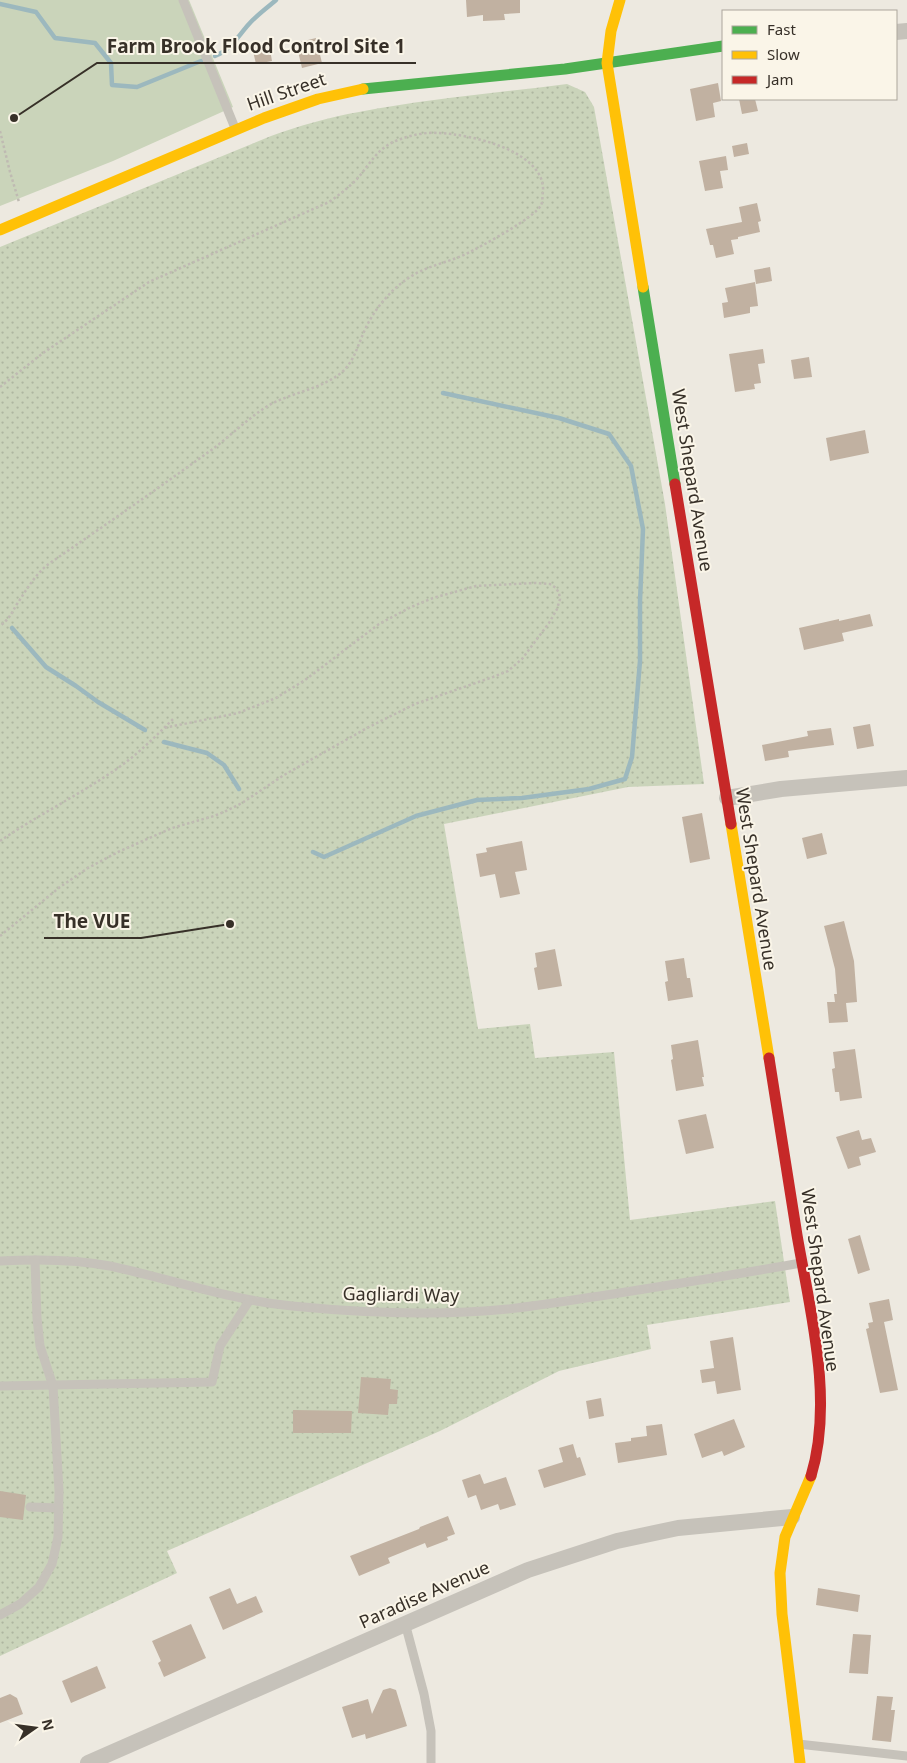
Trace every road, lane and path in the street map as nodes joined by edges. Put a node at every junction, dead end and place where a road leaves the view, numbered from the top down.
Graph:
1 (183, 0) edge
2 (620, 0) edge
3 (722, 46) edge
4 (607, 64) junction
5 (236, 131) junction
6 (0, 132) edge
7 (25, 220) junction
8 (0, 230) edge
9 (0, 386) edge
10 (0, 626) edge
11 (173, 719) dead end
12 (164, 728) junction
13 (907, 778) edge
14 (726, 798) junction
15 (0, 841) edge
16 (0, 936) edge
17 (35, 1260) junction
18 (0, 1261) edge
19 (802, 1263) junction
20 (249, 1301) junction
21 (0, 1386) edge
22 (53, 1386) junction
23 (30, 1507) dead end
24 (59, 1508) junction
25 (792, 1517) junction
26 (0, 1615) edge
27 (405, 1623) junction
28 (798, 1744) junction
29 (907, 1756) edge
30 (88, 1763) edge
31 (431, 1763) edge
32 (800, 1763) edge

1 - 5 lane
2 - 4 street, West Shepard Avenue
3 - 4 street, Hill Street
4 - 5 street, Hill Street
4 - 14 street, West Shepard Avenue
5 - 7 street, Hill Street
6 - 7 path
7 - 8 street, Hill Street
9 - 10 path
11 - 12 path
12 - 15 path
12 - 16 path
13 - 14 street
14 - 19 street, West Shepard Avenue
17 - 18 lane, Gagliardi Way
17 - 20 lane, Gagliardi Way
17 - 22 lane
19 - 20 lane, Gagliardi Way
19 - 25 street, West Shepard Avenue
20 - 22 lane
21 - 22 lane
22 - 24 lane
23 - 24 lane
24 - 26 lane
25 - 27 street, Paradise Avenue
25 - 28 street, West Shepard Avenue
27 - 30 street, Paradise Avenue
27 - 31 lane
28 - 29 lane
28 - 32 street, West Shepard Avenue

